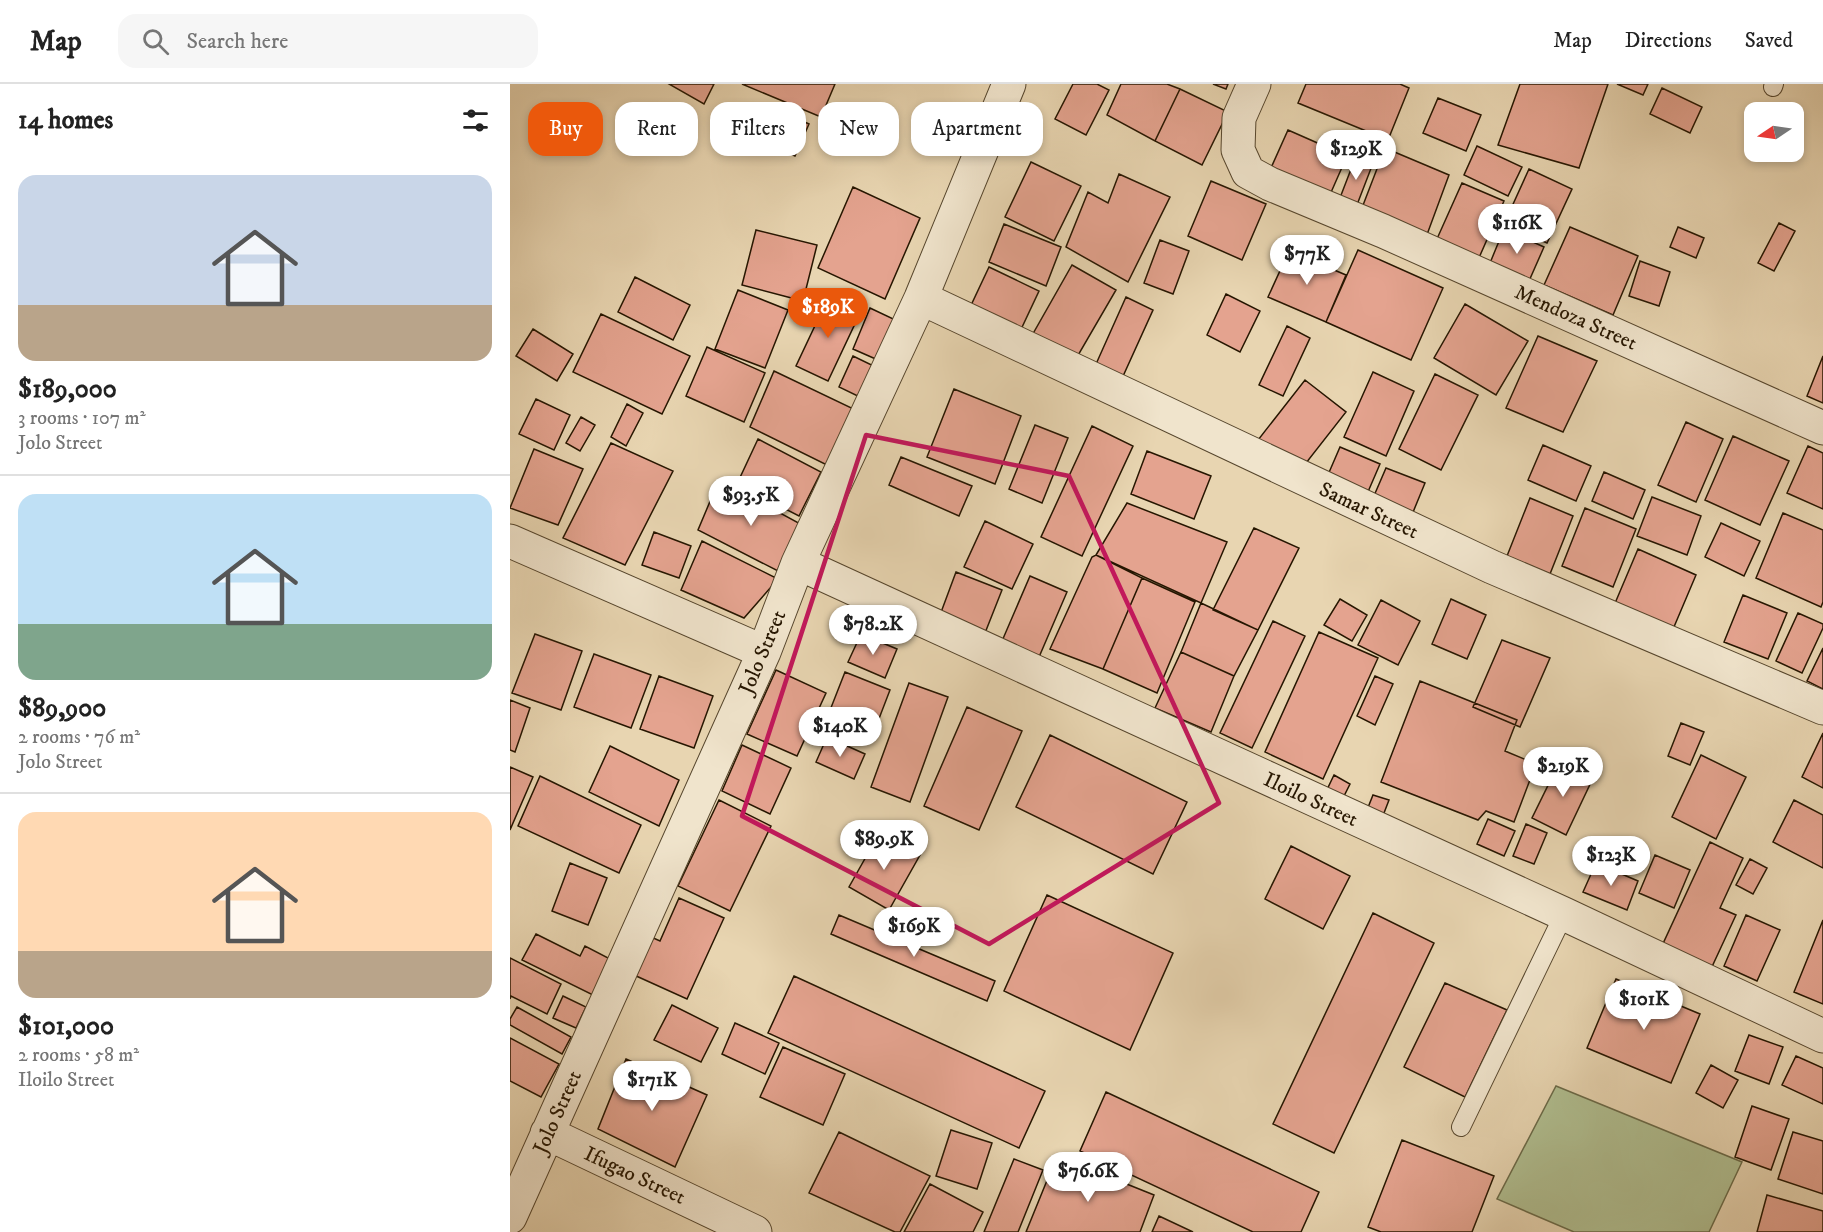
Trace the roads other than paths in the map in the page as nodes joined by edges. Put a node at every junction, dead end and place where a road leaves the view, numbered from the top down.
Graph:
1 (1010, 84) edge
2 (1254, 84) edge
3 (921, 298) junction
4 (1823, 428) edge
5 (510, 541) edge
6 (798, 563) junction
7 (764, 652) junction
8 (1823, 708) edge
9 (1564, 914) junction
10 (1823, 1036) edge
11 (1461, 1127) dead end
12 (547, 1133) junction
13 (510, 1217) edge
14 (755, 1232) edge

1 - 3 street, Jolo Street
2 - 4 street, Mendoza Street
3 - 6 street, Jolo Street
3 - 8 street, Samar Street
5 - 7 street
6 - 7 street, Jolo Street
6 - 9 street, Iloilo Street
7 - 12 street, Jolo Street
9 - 10 street, Iloilo Street
9 - 11 lane
12 - 13 street, Jolo Street
12 - 14 street, Ifugao Street

